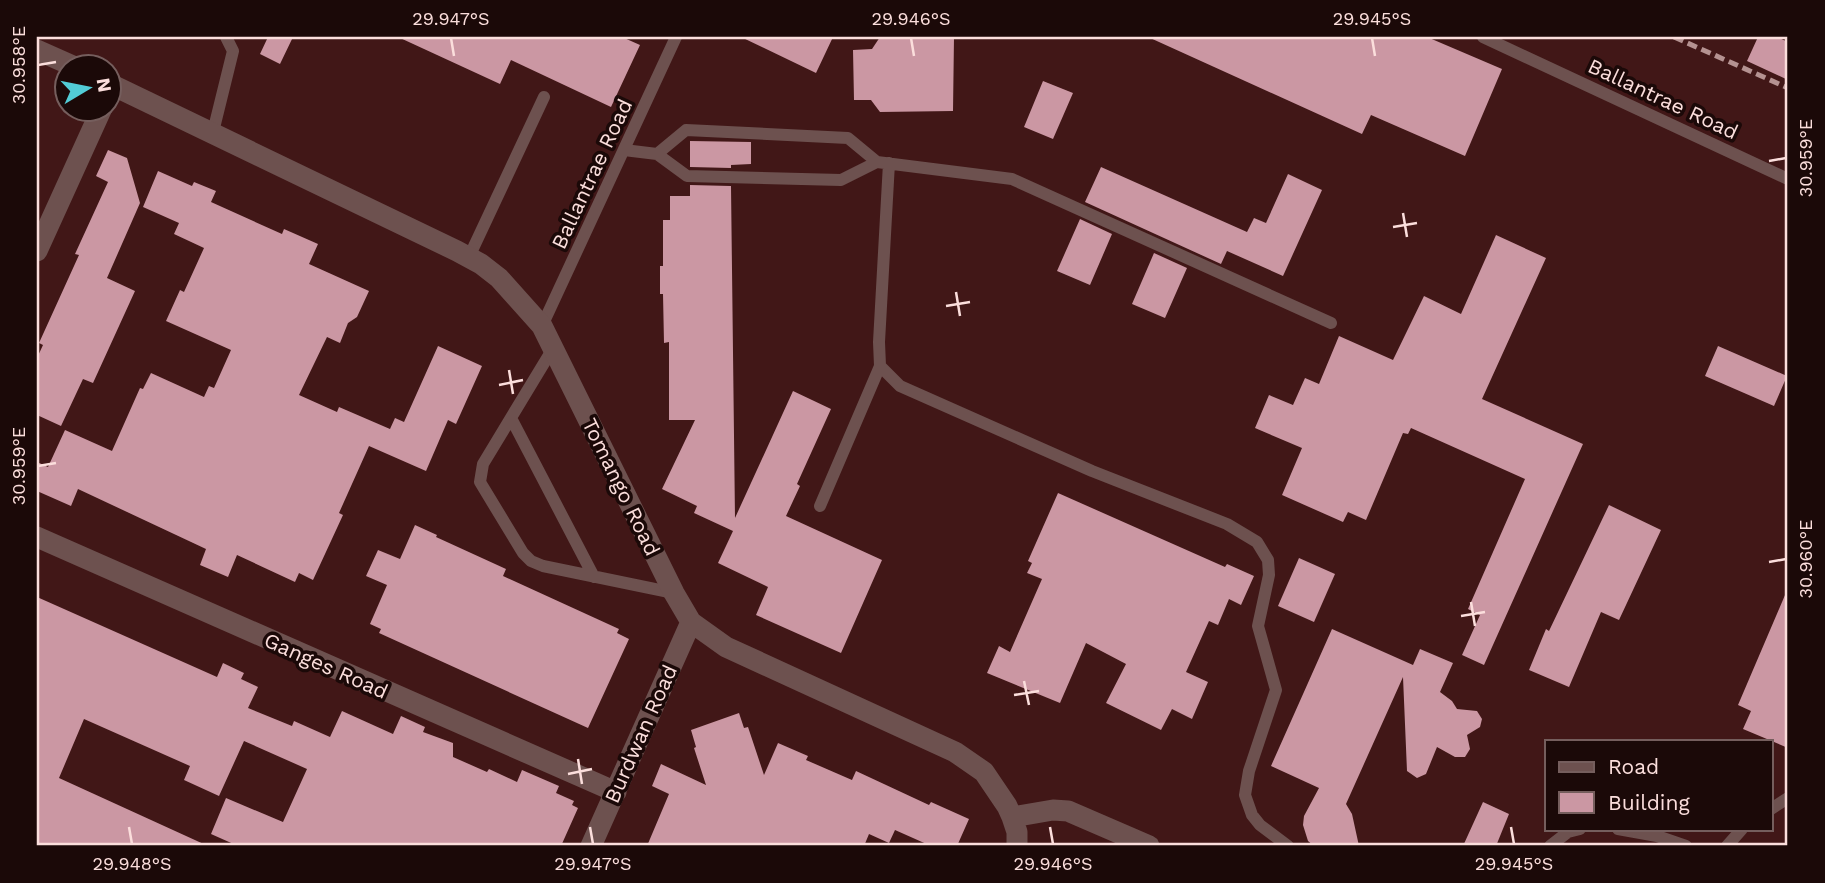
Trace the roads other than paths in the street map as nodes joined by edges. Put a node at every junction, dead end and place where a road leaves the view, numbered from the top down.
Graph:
1 (226, 37) edge
2 (676, 37) edge
3 (1483, 37) edge
4 (122, 92) edge
5 (544, 97) dead end
6 (96, 122) edge
7 (213, 132) junction
8 (624, 149) junction
9 (656, 154) junction
10 (883, 163) junction
11 (1788, 179) edge
12 (37, 251) edge
13 (469, 257) junction
14 (1331, 323) dead end
15 (542, 326) junction
16 (552, 350) junction
17 (880, 366) junction
18 (512, 418) junction
19 (820, 506) dead end
20 (37, 537) edge
21 (594, 577) junction
22 (674, 593) junction
23 (691, 622) junction
24 (616, 792) junction
25 (1788, 798) edge
26 (1772, 808) edge
27 (1012, 817) junction
28 (1576, 830) edge
29 (1624, 830) edge
30 (1741, 830) edge
31 (591, 846) edge
32 (1017, 846) edge
33 (1149, 846) edge
34 (1287, 846) edge
35 (1550, 846) edge
36 (1686, 846) edge
37 (1727, 846) edge

1 - 7 lane
2 - 8 lane, Ballantrae Road
3 - 11 lane, Ballantrae Road
4 - 7 street, Tomango Road
5 - 13 lane
6 - 12 street
7 - 13 street, Tomango Road
8 - 9 lane
8 - 15 lane, Ballantrae Road
9 - 10 lane
9 - 10 lane
10 - 14 lane
10 - 17 lane
13 - 15 street, Tomango Road
15 - 16 street, Tomango Road
16 - 18 lane
16 - 22 street, Tomango Road
17 - 19 lane
17 - 34 lane
18 - 21 lane
18 - 21 lane
20 - 24 street, Ganges Road
21 - 22 lane
22 - 23 street, Tomango Road
23 - 24 street, Burdwan Road
23 - 27 street, Tomango Road
24 - 31 street, Burdwan Road
25 - 26 lane
27 - 32 street
27 - 33 street
28 - 35 lane
29 - 36 lane
30 - 37 lane

